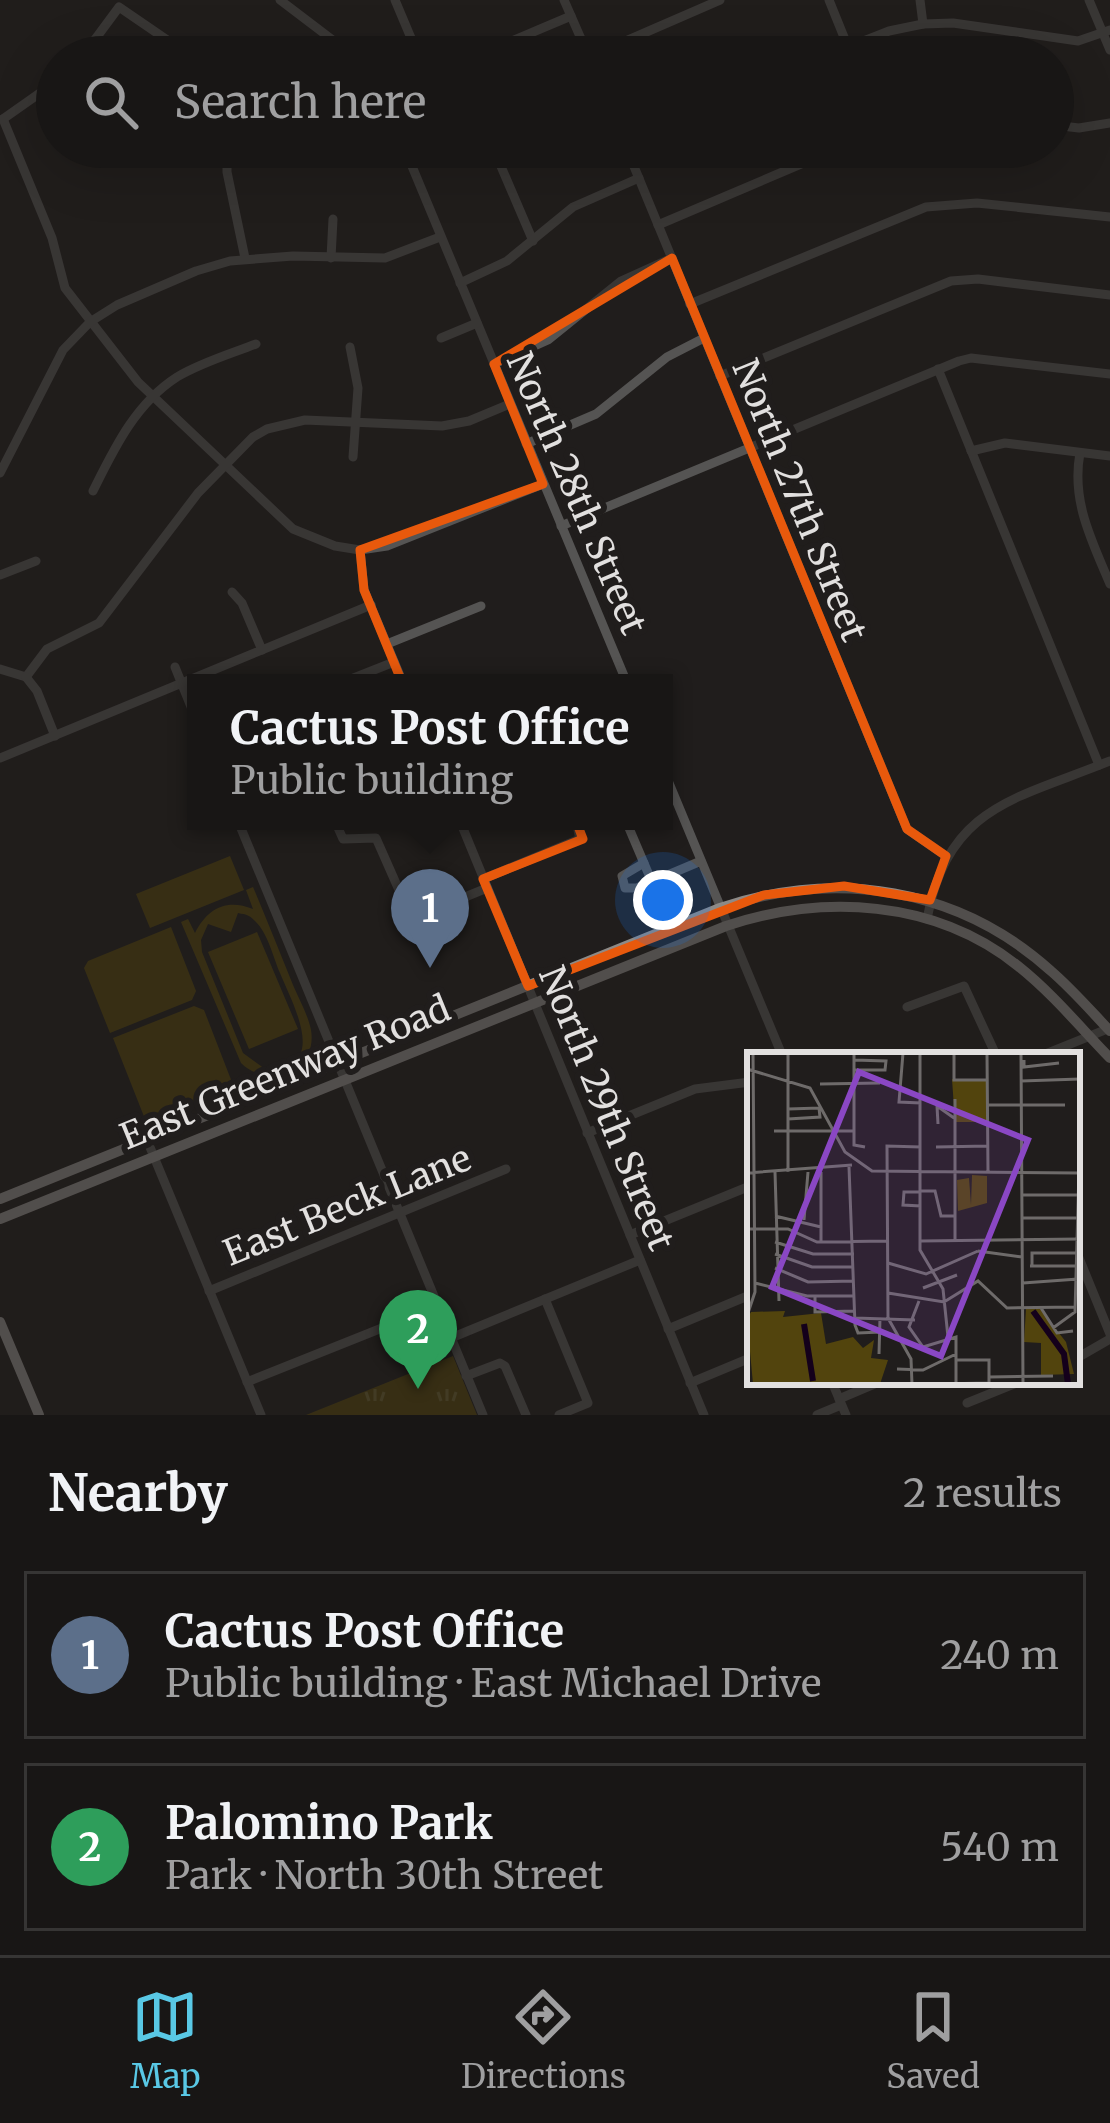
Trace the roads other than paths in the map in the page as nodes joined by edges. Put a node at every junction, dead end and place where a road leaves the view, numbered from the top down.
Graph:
1 (280, 0) edge
2 (395, 0) edge
3 (564, 0) edge
4 (720, 0) edge
5 (829, 0) edge
6 (920, 0) edge
7 (1089, 0) edge
8 (571, 16) junction
9 (923, 24) junction
10 (1106, 32) edge
11 (98, 36) edge
12 (161, 36) edge
13 (328, 36) edge
14 (410, 36) edge
15 (524, 36) edge
16 (580, 36) edge
17 (637, 36) edge
18 (844, 36) edge
19 (876, 36) edge
20 (1043, 36) edge
21 (1074, 40) edge
22 (1110, 50) edge
23 (36, 96) edge
24 (2, 120) edge
25 (1110, 123) edge
26 (1074, 127) edge
27 (227, 168) edge
28 (412, 168) edge
29 (503, 168) edge
30 (635, 168) edge
31 (792, 168) edge
32 (639, 178) junction
33 (1110, 217) edge
34 (333, 218) dead end
35 (658, 225) junction
36 (440, 237) junction
37 (532, 241) junction
38 (245, 258) junction
39 (331, 258) junction
40 (672, 258) junction
41 (460, 283) junction
42 (1110, 295) edge
43 (690, 304) junction
44 (90, 322) junction
45 (476, 323) junction
46 (441, 338) dead end
47 (704, 338) junction
48 (256, 344) dead end
49 (350, 347) dead end
50 (494, 364) junction
51 (938, 369) junction
52 (1110, 374) edge
53 (720, 376) junction
54 (154, 398) junction
55 (510, 404) junction
56 (355, 423) junction
57 (526, 444) junction
58 (750, 448) junction
59 (971, 451) junction
60 (1079, 453) junction
61 (1110, 456) edge
62 (353, 458) dead end
63 (224, 465) junction
64 (0, 473) edge
65 (543, 484) junction
66 (93, 491) dead end
67 (561, 526) junction
68 (360, 550) junction
69 (36, 561) dead end
70 (0, 575) edge
71 (1110, 584) edge
72 (232, 592) dead end
73 (371, 605) junction
74 (481, 606) dead end
75 (387, 644) junction
76 (262, 650) junction
77 (394, 662) junction
78 (175, 667) dead end
79 (0, 669) edge
80 (206, 674) edge
81 (364, 674) edge
82 (399, 674) edge
83 (623, 674) edge
84 (26, 676) junction
85 (187, 682) edge
86 (182, 684) junction
87 (187, 696) edge
88 (56, 736) junction
89 (0, 758) edge
90 (1104, 763) edge
91 (673, 793) edge
92 (242, 830) edge
93 (339, 830) edge
94 (464, 830) edge
95 (578, 830) edge
96 (630, 830) edge
97 (946, 856) junction
98 (701, 861) junction
99 (644, 863) junction
100 (652, 882) junction
101 (485, 883) junction
102 (827, 887) junction
103 (930, 900) junction
104 (828, 906) junction
105 (720, 908) junction
106 (927, 919) junction
107 (742, 920) junction
108 (726, 926) junction
109 (650, 936) junction
110 (739, 950) junction
111 (1028, 952) junction
112 (655, 954) junction
113 (1016, 964) junction
114 (528, 986) junction
115 (535, 1003) junction
116 (907, 1007) dead end
117 (1109, 1029) edge
118 (1089, 1036) junction
119 (781, 1052) edge
120 (995, 1052) edge
121 (1050, 1052) edge
122 (1110, 1058) edge
123 (337, 1064) junction
124 (344, 1081) junction
125 (747, 1082) edge
126 (587, 1132) junction
127 (147, 1140) junction
128 (154, 1157) junction
129 (506, 1169) dead end
130 (62, 1174) junction
131 (747, 1187) edge
132 (69, 1191) junction
133 (0, 1199) edge
134 (398, 1213) junction
135 (0, 1219) edge
136 (630, 1234) junction
137 (640, 1260) junction
138 (1080, 1261) edge
139 (209, 1291) junction
140 (747, 1296) edge
141 (544, 1300) junction
142 (437, 1306) junction
143 (0, 1322) edge
144 (668, 1329) junction
145 (1110, 1337) edge
146 (451, 1338) junction
147 (1080, 1356) edge
148 (747, 1359) edge
149 (466, 1376) junction
150 (247, 1382) junction
151 (690, 1383) junction
152 (874, 1385) edge
153 (1012, 1385) edge
154 (967, 1403) dead end
155 (842, 1406) edge
156 (39, 1415) edge
157 (261, 1415) edge
158 (482, 1415) edge
159 (526, 1415) edge
160 (559, 1415) edge
161 (704, 1415) edge
162 (818, 1415) edge

1 - 13 street
2 - 14 street
3 - 8 street
4 - 17 street
5 - 18 street
6 - 9 street
7 - 10 street
8 - 15 street
8 - 16 street
9 - 19 street
9 - 20 street
10 - 21 street
10 - 22 street
11 - 12 street
23 - 24 street
24 - 44 street
25 - 26 street
27 - 38 street
28 - 36 street, North 28th Street
29 - 37 street
30 - 32 street, North 27th Street
31 - 35 street
32 - 35 street, North 27th Street
32 - 37 street
33 - 43 street
34 - 39 street
35 - 40 street, North 27th Street
36 - 39 street
36 - 41 street, North 28th Street
37 - 41 street
38 - 39 street
38 - 44 street
40 - 43 street, North 27th Street
40 - 50 street
41 - 45 street, North 28th Street
42 - 53 street
43 - 47 street, North 27th Street
44 - 54 street
44 - 64 street
45 - 46 street, North 28th Street
45 - 50 street, North 28th Street
47 - 53 street, North 27th Street
47 - 57 street
48 - 54 street
49 - 56 street
50 - 55 street, North 28th Street
51 - 52 street
51 - 58 street
51 - 59 street
53 - 58 street, North 27th Street
54 - 63 street
54 - 66 street
55 - 56 street
55 - 57 street, North 28th Street
56 - 62 street
56 - 63 street
57 - 65 street, North 28th Street
58 - 67 street
58 - 97 street, North 27th Street
59 - 60 street
59 - 90 street
60 - 61 street
60 - 71 street
63 - 68 street
63 - 84 street
65 - 67 street, North 28th Street
65 - 68 street
67 - 83 street, North 28th Street
68 - 73 street
69 - 70 street
72 - 76 street
73 - 75 street
73 - 76 street
74 - 75 street
75 - 77 street
76 - 80 street
77 - 81 street
77 - 82 street
78 - 86 street
79 - 84 street
84 - 88 street
85 - 86 street
86 - 87 street
86 - 88 street
88 - 89 street
90 - 97 street
91 - 98 street
92 - 123 street
93 - 101 street
94 - 101 street, North 29th Street
95 - 101 street
96 - 99 street
97 - 103 street
98 - 100 street
98 - 105 street
99 - 100 street
99 - 100 street
101 - 114 street, North 29th Street
102 - 103 main road, East Greenway Road
102 - 104 main road
102 - 105 main road, East Greenway Road
103 - 106 street
103 - 111 main road, East Greenway Road
104 - 106 main road, East Greenway Road
104 - 107 main road, East Greenway Road
105 - 108 street
105 - 109 main road, East Greenway Road
106 - 113 main road, East Greenway Road
107 - 108 main road, East Greenway Road
107 - 110 street
108 - 110 street
108 - 112 main road, East Greenway Road
109 - 112 main road
109 - 114 main road, East Greenway Road
110 - 119 street
111 - 113 main road
111 - 117 main road, East Greenway Road
112 - 115 main road, East Greenway Road
113 - 118 main road, East Greenway Road
114 - 115 street, North 29th Street
114 - 123 main road, East Greenway Road
115 - 124 main road, East Greenway Road
115 - 126 street, North 29th Street
116 - 120 street
117 - 118 street
118 - 121 street
118 - 122 main road, East Greenway Road
123 - 124 street
123 - 127 main road, East Greenway Road
124 - 128 main road, East Greenway Road
124 - 134 street
125 - 126 street
126 - 136 street, North 29th Street
127 - 128 street
127 - 130 main road, East Greenway Road
128 - 132 main road, East Greenway Road
128 - 139 street
129 - 134 street, East Beck Lane
130 - 132 main road
130 - 133 main road, East Greenway Road
131 - 136 street
132 - 135 main road, East Greenway Road
134 - 139 street, East Beck Lane
134 - 142 street
136 - 137 street, North 29th Street
137 - 141 street
137 - 144 street, North 29th Street
138 - 145 street
139 - 150 street
140 - 144 street
141 - 146 street
141 - 160 street
142 - 146 street
142 - 150 street
143 - 156 main road
144 - 151 street, North 29th Street
145 - 147 street
146 - 149 street
148 - 151 street
149 - 158 street
149 - 159 street
150 - 157 street
151 - 161 street, North 29th Street
152 - 155 street
153 - 154 street
155 - 162 street

